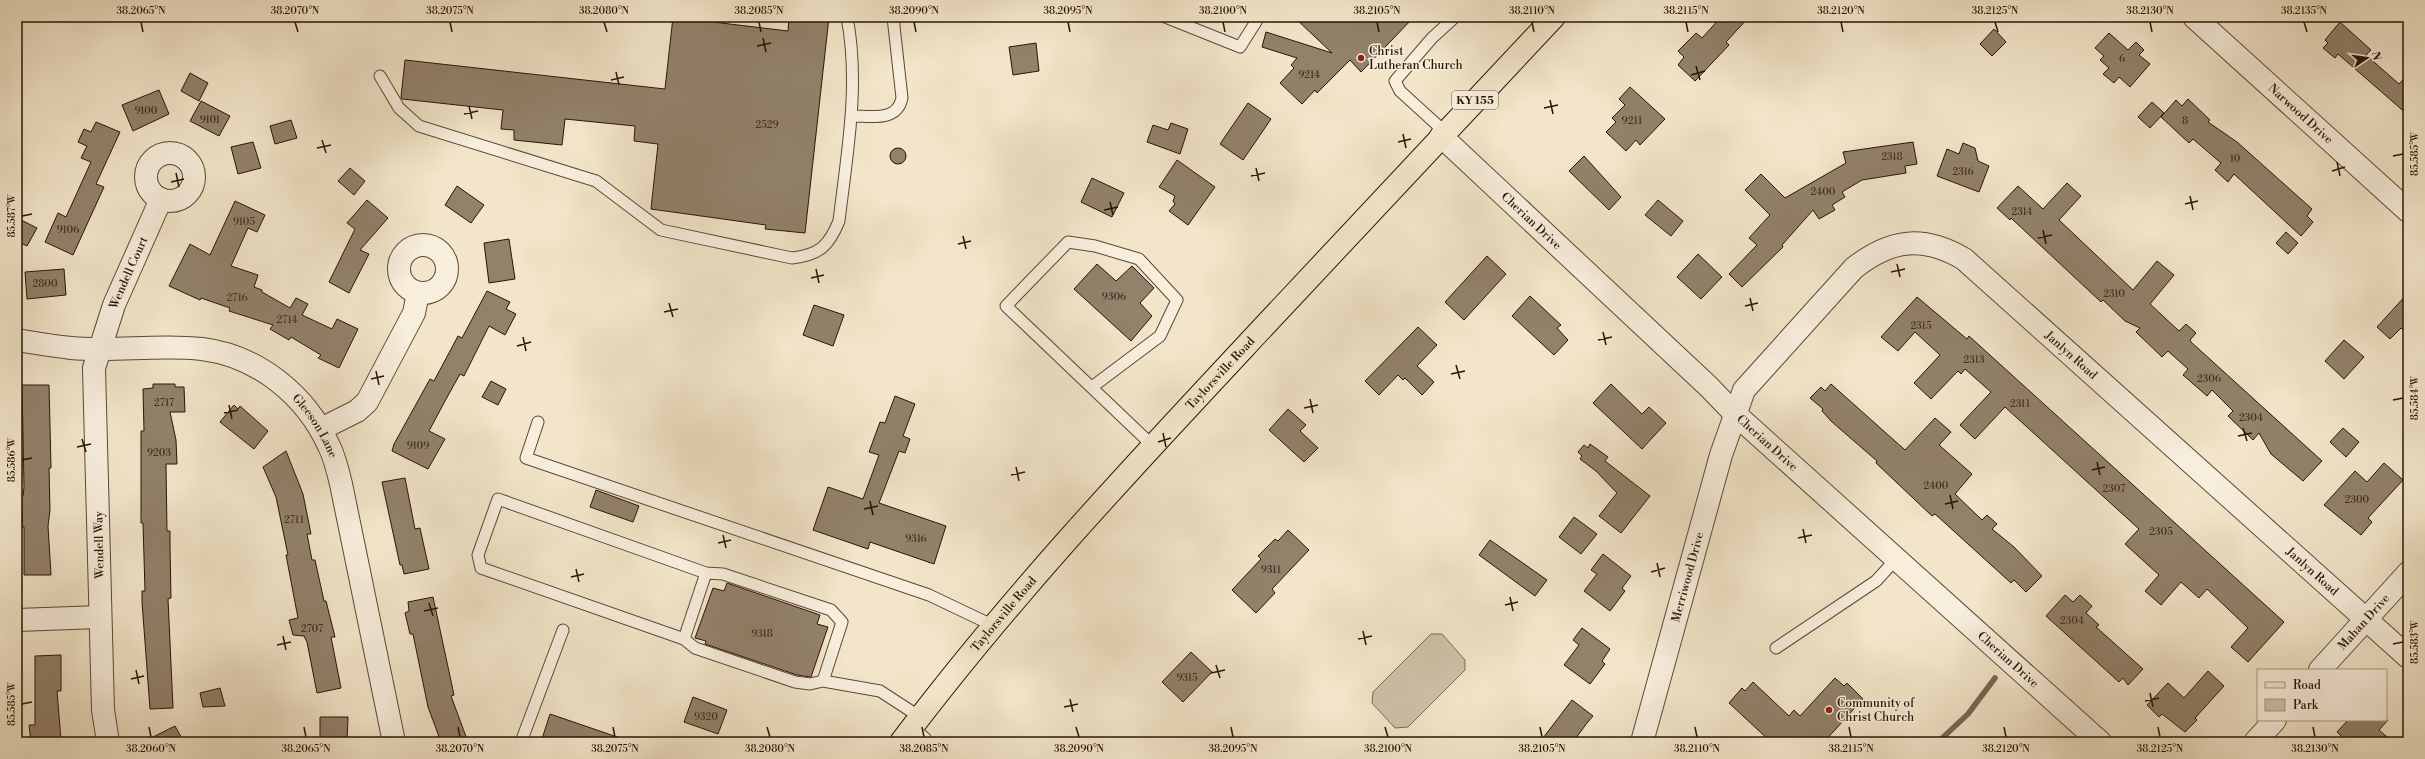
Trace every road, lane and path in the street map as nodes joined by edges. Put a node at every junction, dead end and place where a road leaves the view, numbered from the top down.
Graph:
1 (847, 17) edge
2 (893, 17) edge
3 (1165, 17) edge
4 (1259, 17) edge
5 (1455, 17) edge
6 (1554, 17) edge
7 (2194, 17) edge
8 (380, 76) dead end
9 (852, 116) junction
10 (1443, 134) junction
11 (161, 199) dead end
12 (2408, 211) edge
13 (418, 293) dead end
14 (17, 340) edge
15 (101, 349) junction
16 (1092, 387) junction
17 (1734, 413) junction
18 (538, 422) dead end
19 (321, 429) junction
20 (1153, 446) junction
21 (1896, 558) junction
22 (706, 573) junction
23 (2408, 573) edge
24 (100, 617) junction
25 (2366, 619) junction
26 (17, 620) edge
27 (994, 626) junction
28 (563, 630) dead end
29 (684, 639) junction
30 (1776, 648) dead end
31 (2408, 657) edge
32 (2321, 669) edge
33 (823, 681) junction
34 (2274, 721) edge
35 (913, 733) edge
36 (108, 742) edge
37 (394, 742) edge
38 (521, 742) edge
39 (1642, 742) edge
40 (2100, 742) edge
41 (2255, 742) edge

1 - 9 lane
2 - 9 lane
3 - 4 lane
5 - 10 lane
6 - 10 main road, Taylorsville Road / KY 155
7 - 12 street, Narwood Drive
8 - 9 lane
10 - 17 street, Cherian Drive
10 - 20 main road, Taylorsville Road / KY 155
11 - 15 street, Wendell Court
13 - 19 street
14 - 15 street, Gleeson Lane
15 - 19 street, Gleeson Lane
15 - 24 street, Wendell Way
16 - 16 lane
16 - 20 lane
17 - 21 street, Cherian Drive
17 - 25 street, Janlyn Road
17 - 39 street, Merriwood Drive
18 - 27 lane
19 - 37 street, Gleeson Lane
20 - 27 main road, Taylorsville Road / KY 155
21 - 30 lane
21 - 40 street, Cherian Drive
22 - 29 lane
22 - 29 lane
22 - 33 lane
23 - 25 street, Mahan Drive
24 - 26 street
24 - 36 street, Wendell Way
25 - 31 street, Janlyn Road
25 - 32 street, Mahan Drive
27 - 35 main road, Taylorsville Road / KY 155
28 - 38 lane
29 - 33 lane
33 - 35 lane
34 - 41 street

